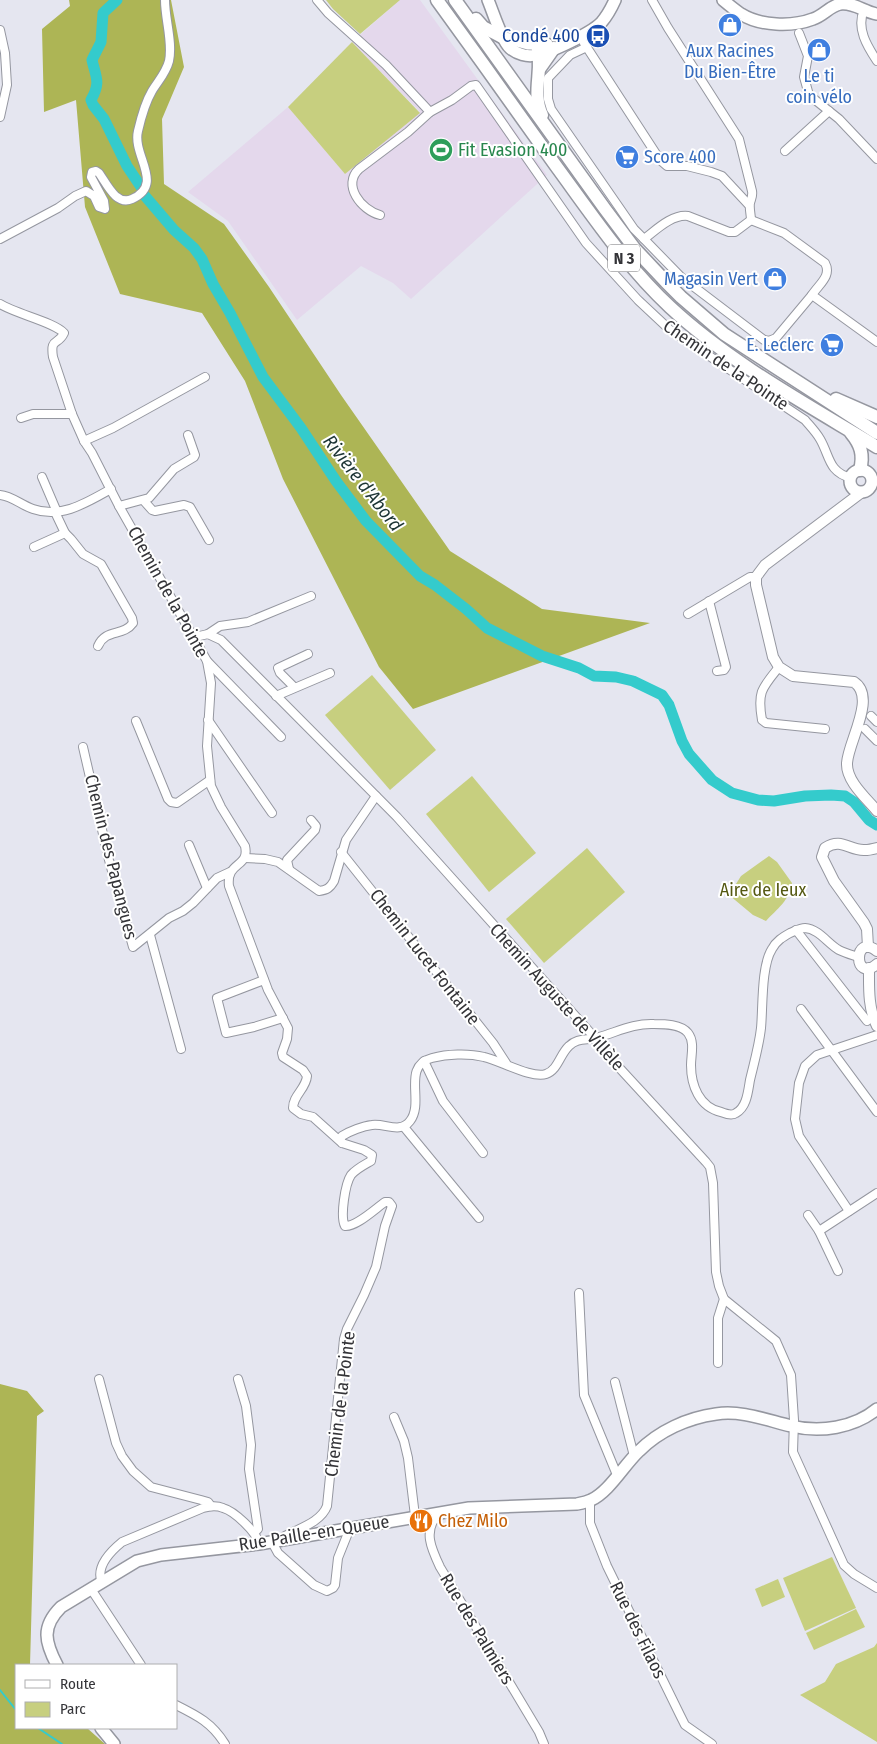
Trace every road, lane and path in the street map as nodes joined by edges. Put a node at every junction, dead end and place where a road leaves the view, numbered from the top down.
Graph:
1 (165, 0) edge
2 (317, 0) edge
3 (437, 0) edge
4 (457, 0) edge
5 (488, 0) edge
6 (615, 0) edge
7 (652, 0) edge
8 (722, 0) edge
9 (841, 2) edge
10 (864, 10) junction
11 (877, 14) edge
12 (801, 27) junction
13 (0, 30) edge
14 (502, 37) junction
15 (584, 42) junction
16 (559, 46) junction
17 (538, 50) junction
18 (570, 55) junction
19 (877, 61) edge
20 (540, 68) junction
21 (829, 110) junction
22 (430, 112) junction
23 (0, 117) edge
24 (785, 151) dead end
25 (877, 159) edge
26 (749, 205) junction
27 (380, 214) dead end
28 (750, 220) junction
29 (623, 232) junction
30 (0, 239) edge
31 (644, 239) junction
32 (812, 295) junction
33 (0, 304) edge
34 (877, 342) edge
35 (205, 377) dead end
36 (800, 383) junction
37 (792, 395) junction
38 (72, 414) junction
39 (877, 417) edge
40 (21, 418) dead end
41 (877, 433) edge
42 (188, 435) dead end
43 (84, 440) junction
44 (877, 447) edge
45 (42, 478) dead end
46 (865, 481) edge
47 (110, 489) junction
48 (0, 495) edge
49 (144, 501) junction
50 (119, 506) junction
51 (56, 512) junction
52 (65, 533) junction
53 (209, 540) dead end
54 (34, 547) dead end
55 (756, 576) junction
56 (311, 596) dead end
57 (709, 601) junction
58 (688, 614) dead end
59 (208, 634) junction
60 (195, 637) junction
61 (98, 646) dead end
62 (308, 654) dead end
63 (208, 660) junction
64 (779, 668) junction
65 (717, 672) dead end
66 (330, 673) dead end
67 (294, 687) junction
68 (276, 696) junction
69 (208, 719) junction
70 (874, 719) edge
71 (136, 721) dead end
72 (825, 729) dead end
73 (865, 729) junction
74 (281, 737) dead end
75 (877, 741) edge
76 (83, 747) dead end
77 (210, 780) junction
78 (376, 796) junction
79 (877, 811) edge
80 (272, 813) dead end
81 (311, 820) dead end
82 (189, 845) dead end
83 (877, 848) edge
84 (341, 852) junction
85 (245, 858) junction
86 (288, 869) junction
87 (230, 872) junction
88 (207, 888) junction
89 (796, 930) junction
90 (150, 935) junction
91 (872, 949) edge
92 (858, 957) junction
93 (873, 966) edge
94 (264, 980) junction
95 (801, 1009) dead end
96 (283, 1018) junction
97 (873, 1024) edge
98 (877, 1035) edge
99 (596, 1038) junction
100 (181, 1049) dead end
101 (832, 1051) junction
102 (424, 1061) junction
103 (506, 1064) junction
104 (877, 1112) edge
105 (404, 1127) junction
106 (342, 1143) junction
107 (483, 1153) dead end
108 (877, 1193) edge
109 (850, 1211) junction
110 (808, 1215) dead end
111 (479, 1218) dead end
112 (818, 1232) junction
113 (838, 1270) dead end
114 (579, 1293) dead end
115 (724, 1299) junction
116 (718, 1363) dead end
117 (99, 1379) dead end
118 (238, 1379) dead end
119 (615, 1382) dead end
120 (877, 1409) edge
121 (394, 1417) dead end
122 (793, 1426) junction
123 (634, 1456) junction
124 (617, 1475) junction
125 (590, 1501) junction
126 (211, 1506) junction
127 (439, 1512) junction
128 (415, 1516) junction
129 (350, 1528) junction
130 (256, 1539) junction
131 (278, 1541) junction
132 (102, 1583) junction
133 (877, 1588) edge
134 (91, 1589) junction
135 (56, 1664) edge
136 (141, 1664) edge
137 (178, 1706) edge
138 (103, 1729) edge
139 (114, 1744) edge
140 (225, 1744) edge
141 (544, 1744) edge
142 (712, 1744) edge

1 - 30 street
2 - 22 street
3 - 37 highway, N 3
4 - 14 highway
4 - 29 highway, N 3
5 - 14 main road
6 - 15 main road
7 - 26 street
8 - 12 main road
9 - 10 main road
9 - 12 main road
10 - 11 main road
10 - 19 street
12 - 21 street
13 - 23 street
14 - 17 main road
15 - 16 main road
15 - 18 street
15 - 26 street
16 - 17 main road
16 - 18 street
16 - 20 highway
17 - 20 highway
18 - 31 street
20 - 29 highway
21 - 24 street
21 - 25 street
22 - 27 street
22 - 46 street, Chemin de la Pointe
26 - 28 street
28 - 31 street
28 - 32 street
29 - 36 highway, N 3
31 - 32 street
32 - 34 street
33 - 38 street, Chemin de la Pointe
35 - 43 street
36 - 39 highway
36 - 41 highway, N 3
37 - 44 highway, N 3
37 - 46 highway
38 - 40 street
38 - 43 street, Chemin de la Pointe
42 - 49 street
43 - 47 street, Chemin de la Pointe
45 - 51 street
46 - 55 street
47 - 50 street, Chemin de la Pointe
47 - 51 street
48 - 51 street
49 - 50 street
49 - 53 street
50 - 60 street, Chemin de la Pointe
51 - 52 street
52 - 54 street
52 - 61 street
55 - 57 street
55 - 64 street
56 - 59 street
57 - 58 street
57 - 65 street
59 - 60 street
59 - 68 street, Chemin Auguste de Villèle
60 - 63 street, Chemin de la Pointe
62 - 67 street
63 - 69 street, Chemin de la Pointe
63 - 74 street
64 - 70 street
64 - 72 street
66 - 67 street
67 - 68 street
68 - 78 street, Chemin Auguste de Villèle
69 - 77 street, Chemin de la Pointe
69 - 80 street
70 - 73 street
71 - 77 street
73 - 75 street
73 - 79 street
76 - 90 street, Chemin des Papangues
77 - 85 street, Chemin de la Pointe
78 - 84 street
78 - 99 street, Chemin Auguste de Villèle
81 - 86 street
82 - 88 street
83 - 91 street
84 - 86 street
84 - 103 street, Chemin Lucet Fontaine
85 - 86 street
85 - 87 street
87 - 88 street, Chemin des Papangues
87 - 94 street, Chemin de la Pointe
88 - 90 street, Chemin des Papangues
89 - 92 street
89 - 97 street
89 - 99 street
90 - 100 street, Chemin des Papangues
91 - 92 street
92 - 93 street
93 - 97 street
94 - 96 street, Chemin de la Pointe
94 - 96 street
95 - 101 street
96 - 106 street, Chemin de la Pointe
98 - 101 street
99 - 103 street
99 - 115 street, Chemin Auguste de Villèle
101 - 104 street
101 - 109 street
102 - 103 street
102 - 105 street
102 - 107 street
105 - 106 street
105 - 111 street
106 - 131 street, Chemin de la Pointe
108 - 109 street
109 - 112 street
110 - 112 street
112 - 113 street
114 - 124 street
115 - 116 street
115 - 122 street
117 - 126 street
118 - 130 street
119 - 123 street
120 - 122 main road
121 - 128 street
122 - 123 main road
122 - 133 street
123 - 124 main road
124 - 125 main road
125 - 127 main road, Rue Paille-en-Queue
125 - 142 street, Rue des Filaos
126 - 130 street
126 - 132 street
127 - 128 main road, Rue Paille-en-Queue
127 - 141 street, Rue des Palmiers
128 - 129 main road, Rue Paille-en-Queue
129 - 131 main road, Rue Paille-en-Queue
129 - 131 street
130 - 131 main road, Rue Paille-en-Queue
130 - 132 main road, Rue Paille-en-Queue
132 - 134 main road, Rue Paille-en-Queue
134 - 135 main road, Rue Paille-en-Queue
134 - 136 street
137 - 140 street
138 - 139 main road

